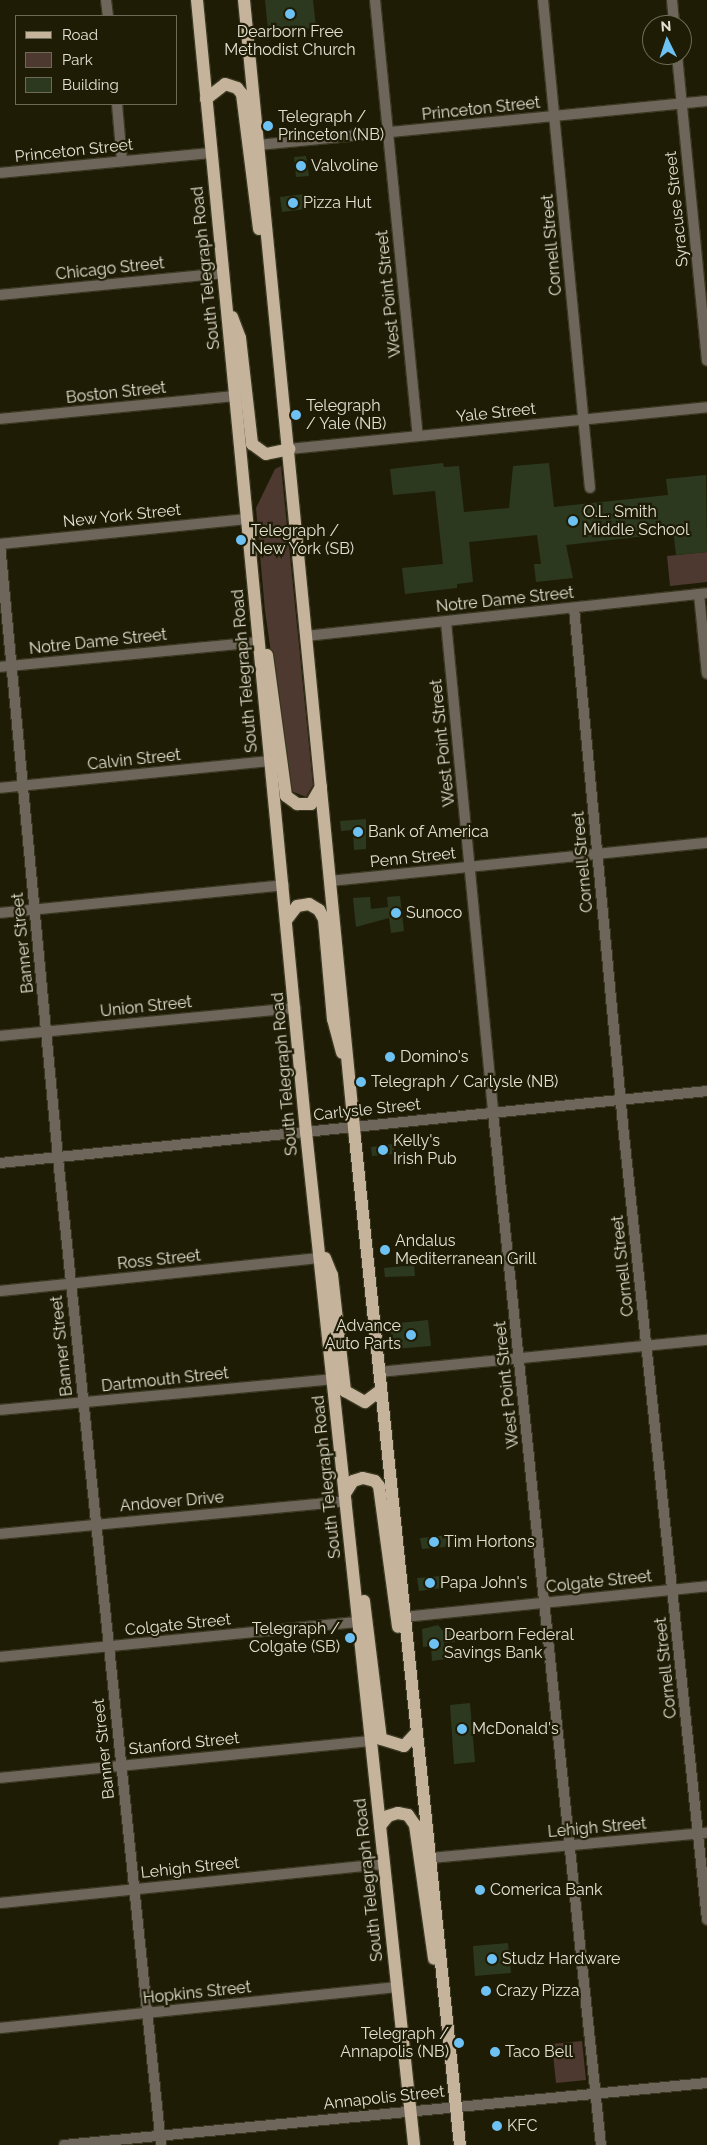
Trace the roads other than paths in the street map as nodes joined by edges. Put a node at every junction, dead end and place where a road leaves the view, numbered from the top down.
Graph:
1 (106, 0) edge
2 (197, 0) edge
3 (244, 0) edge
4 (375, 0) edge
5 (543, 0) edge
6 (672, 0) edge
7 (108, 15) edge
8 (673, 15) edge
9 (678, 65) edge
10 (206, 99) junction
11 (707, 102) edge
12 (682, 104) junction
13 (117, 105) edge
14 (555, 116) junction
15 (388, 133) junction
16 (258, 146) junction
17 (211, 153) junction
18 (122, 161) junction
19 (0, 173) edge
20 (269, 255) junction
21 (223, 273) junction
22 (0, 295) edge
23 (226, 298) junction
24 (707, 361) edge
25 (235, 396) junction
26 (707, 407) edge
27 (0, 419) edge
28 (583, 419) junction
29 (418, 436) junction
30 (288, 449) junction
31 (590, 488) dead end
32 (247, 519) junction
33 (0, 544) edge
34 (703, 593) edge
35 (574, 608) junction
36 (446, 622) junction
37 (257, 623) junction
38 (306, 636) junction
39 (259, 642) junction
40 (12, 666) junction
41 (0, 667) edge
42 (707, 674) edge
43 (270, 762) junction
44 (23, 786) junction
45 (321, 787) junction
46 (0, 788) edge
47 (707, 843) edge
48 (598, 854) junction
49 (471, 867) junction
50 (330, 881) junction
51 (284, 885) junction
52 (35, 910) junction
53 (0, 913) edge
54 (287, 919) junction
55 (296, 1008) junction
56 (46, 1032) junction
57 (0, 1036) edge
58 (348, 1068) junction
59 (707, 1091) edge
60 (620, 1100) junction
61 (493, 1113) junction
62 (354, 1127) junction
63 (306, 1132) junction
64 (58, 1158) junction
65 (0, 1163) edge
66 (319, 1243) junction
67 (321, 1258) junction
68 (71, 1284) junction
69 (0, 1291) edge
70 (707, 1340) edge
71 (646, 1346) junction
72 (519, 1358) junction
73 (379, 1372) junction
74 (333, 1379) junction
75 (381, 1390) junction
76 (83, 1403) junction
77 (0, 1410) edge
78 (346, 1496) junction
79 (96, 1524) junction
80 (0, 1534) edge
81 (354, 1571) junction
82 (707, 1586) edge
83 (671, 1590) junction
84 (545, 1602) junction
85 (404, 1617) junction
86 (359, 1622) junction
87 (108, 1647) junction
88 (0, 1657) edge
89 (409, 1658) junction
90 (417, 1732) junction
91 (370, 1741) junction
92 (121, 1765) junction
93 (0, 1778) edge
94 (380, 1826) junction
95 (702, 1833) edge
96 (568, 1845) junction
97 (430, 1858) junction
98 (383, 1864) junction
99 (134, 1889) junction
100 (0, 1903) edge
101 (707, 1920) edge
102 (397, 1987) junction
103 (443, 1990) junction
104 (147, 2013) junction
105 (0, 2028) edge
106 (707, 2083) edge
107 (596, 2092) junction
108 (456, 2105) junction
109 (410, 2110) junction
110 (160, 2140) edge
111 (414, 2144) edge
112 (64, 2145) edge
113 (460, 2145) edge
114 (601, 2145) edge

1 - 7 street
2 - 10 main road, South Telegraph Road
3 - 16 main road
4 - 15 street, West Point Street
5 - 14 street, Cornell Street
6 - 8 street
9 - 12 street, Syracuse Street
10 - 17 main road, South Telegraph Road
10 - 20 main road
11 - 12 street, Princeton Street
12 - 14 street, Princeton Street
12 - 24 street, Syracuse Street
13 - 18 street
14 - 15 street, Princeton Street
14 - 28 street, Cornell Street
15 - 16 street, Princeton Street
15 - 29 street, West Point Street
16 - 20 main road
17 - 18 street, Princeton Street
17 - 21 main road, South Telegraph Road
18 - 19 street, Princeton Street
20 - 30 main road
21 - 22 street, Chicago Street
21 - 23 main road, South Telegraph Road
23 - 25 main road, South Telegraph Road
23 - 30 main road
25 - 27 street, Boston Street
25 - 32 main road, South Telegraph Road
26 - 28 street, Yale Street
28 - 29 street, Yale Street
28 - 31 street, Cornell Street
29 - 30 street, Yale Street
30 - 38 main road
32 - 33 street, New York Street
32 - 37 main road, South Telegraph Road
33 - 40 street, Banner Street
34 - 35 street, Notre Dame Street
34 - 42 street
35 - 36 street, Notre Dame Street
35 - 48 street, Cornell Street
36 - 38 street, Notre Dame Street
36 - 49 street, West Point Street
37 - 39 main road, South Telegraph Road
37 - 45 main road
38 - 45 main road
39 - 40 street, Notre Dame Street
39 - 43 main road, South Telegraph Road
40 - 41 street, Notre Dame Street
40 - 44 street, Banner Street
43 - 44 street, Calvin Street
43 - 51 main road, South Telegraph Road
44 - 46 street, Calvin Street
44 - 52 street, Banner Street
45 - 50 main road
47 - 48 street, Penn Street
48 - 49 street, Penn Street
48 - 60 street, Cornell Street
49 - 50 street, Penn Street
49 - 61 street, West Point Street
50 - 58 main road
51 - 52 street
51 - 54 main road, South Telegraph Road
52 - 53 street
52 - 56 street, Banner Street
54 - 55 main road, South Telegraph Road
54 - 58 main road
55 - 56 street, Union Street
55 - 63 main road, South Telegraph Road
56 - 57 street, Union Street
56 - 64 street, Banner Street
58 - 62 main road
59 - 60 street, Carlysle Street
60 - 61 street, Carlysle Street
60 - 71 street, Cornell Street
61 - 62 street, Carlysle Street
61 - 72 street, West Point Street
62 - 63 street, Carlysle Street
62 - 73 main road
63 - 64 street, Carlysle Street
63 - 66 main road, South Telegraph Road
64 - 65 street, Carlysle Street
64 - 68 street, Banner Street
66 - 67 main road, South Telegraph Road
66 - 75 main road
67 - 68 street, Ross Street
67 - 74 main road, South Telegraph Road
68 - 69 street, Ross Street
68 - 76 street, Banner Street
70 - 71 street
71 - 72 street
71 - 83 street, Cornell Street
72 - 73 street
72 - 84 street, West Point Street
73 - 75 main road
74 - 76 street, Dartmouth Street
74 - 78 main road, South Telegraph Road
75 - 85 main road
76 - 77 street, Dartmouth Street
76 - 79 street, Banner Street
78 - 79 street, Andover Drive
78 - 81 main road, South Telegraph Road
78 - 89 main road
79 - 80 street, Andover Drive
79 - 87 street, Banner Street
81 - 86 main road, South Telegraph Road
81 - 90 main road
82 - 83 street, Colgate Street
83 - 84 street, Colgate Street
83 - 95 street, Cornell Street
84 - 85 street, Colgate Street
84 - 96 street, West Point Street
85 - 89 main road
86 - 87 street, Colgate Street
86 - 91 main road, South Telegraph Road
87 - 88 street, Colgate Street
87 - 92 street, Banner Street
89 - 90 main road
90 - 97 main road
91 - 92 street, Stanford Street
91 - 94 main road, South Telegraph Road
92 - 93 street, Stanford Street
92 - 99 street, Banner Street
94 - 98 main road, South Telegraph Road
94 - 103 main road
95 - 96 street, Lehigh Street
95 - 101 street, Cornell Street
96 - 97 street, Lehigh Street
96 - 107 street, West Point Street
97 - 103 main road
98 - 99 street, Lehigh Street
98 - 102 main road, South Telegraph Road
99 - 100 street, Lehigh Street
99 - 104 street, Banner Street
102 - 104 street, Hopkins Street
102 - 109 main road, South Telegraph Road
103 - 108 main road
104 - 105 street, Hopkins Street
104 - 110 street, Banner Street
106 - 107 street, Annapolis Street
107 - 108 street, Annapolis Street
107 - 114 street, West Point Street
108 - 109 street, Annapolis Street
108 - 113 main road
109 - 110 street, Annapolis Street
109 - 111 main road, South Telegraph Road
110 - 112 street, Annapolis Street

